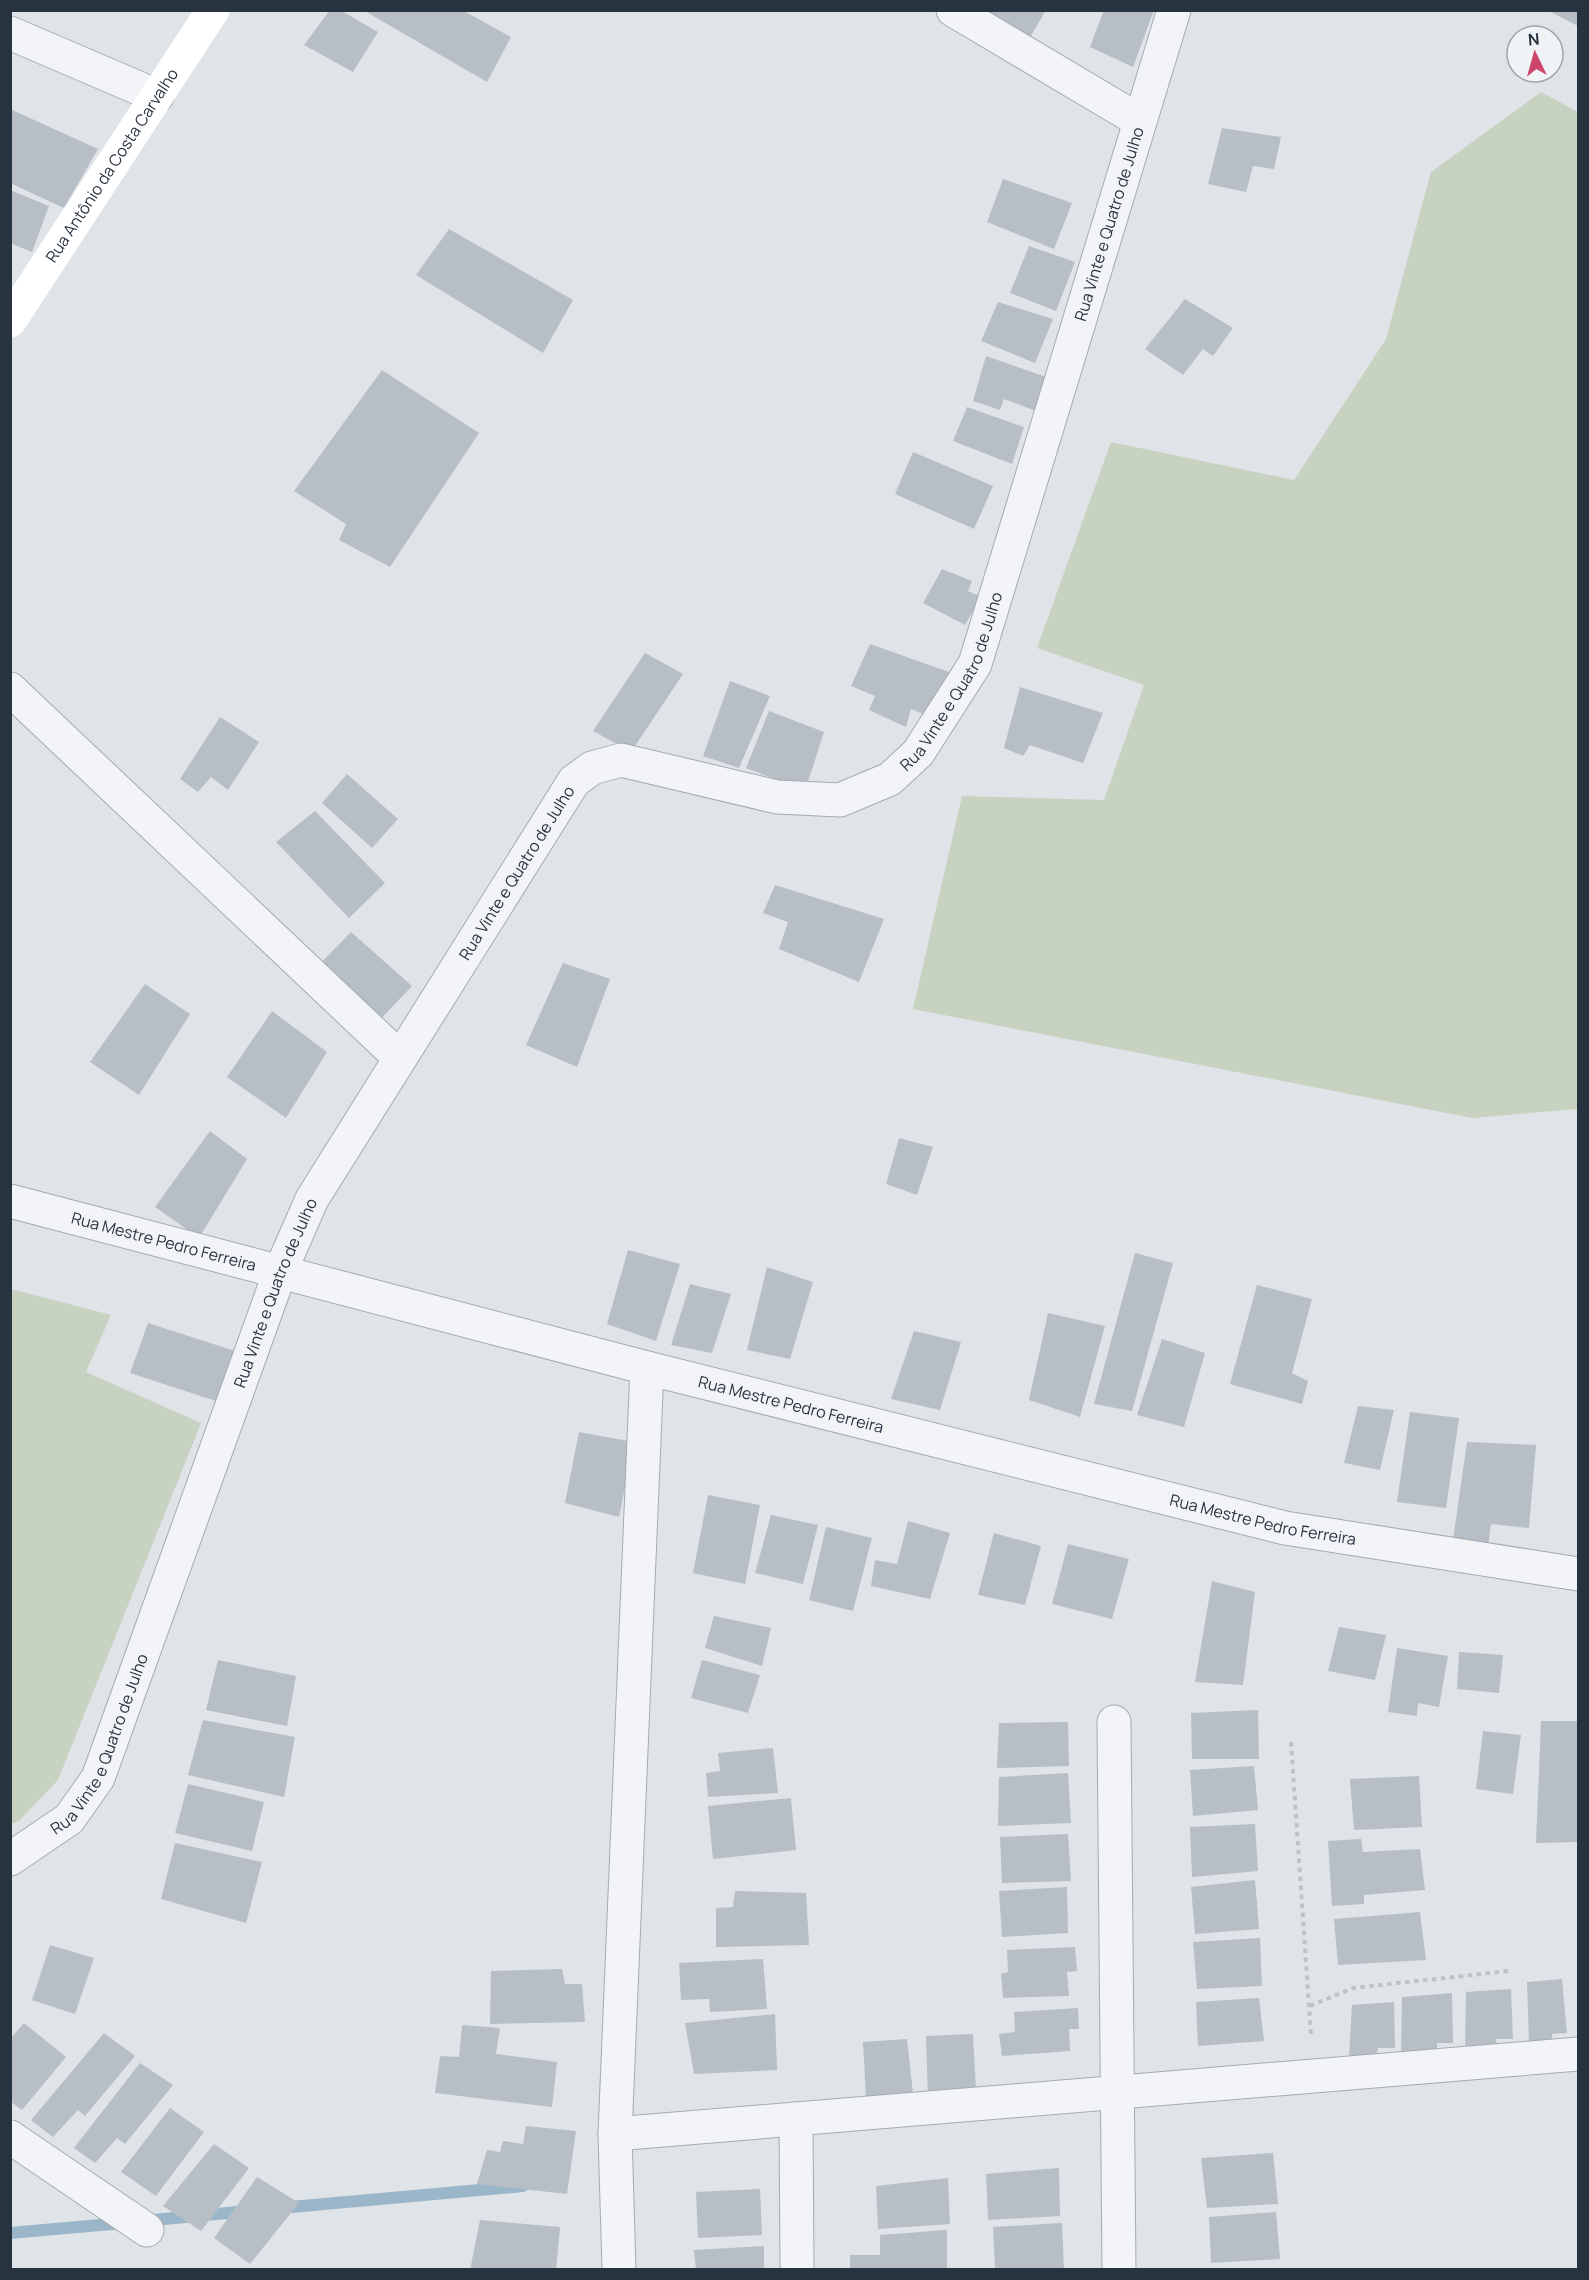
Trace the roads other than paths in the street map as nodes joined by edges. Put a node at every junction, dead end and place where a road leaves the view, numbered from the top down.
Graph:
1 (213, 10) edge
2 (953, 10) edge
3 (1174, 10) edge
4 (10, 33) edge
5 (157, 96) junction
6 (1140, 122) junction
7 (10, 321) edge
8 (10, 689) edge
9 (400, 1058) junction
10 (10, 1201) edge
11 (280, 1272) junction
12 (647, 1368) junction
13 (1578, 1574) edge
14 (1114, 1722) dead end
15 (10, 1859) edge
16 (1578, 2054) edge
17 (1116, 2092) junction
18 (796, 2119) junction
19 (615, 2134) junction
20 (10, 2137) edge
21 (147, 2230) dead end
22 (619, 2270) edge
23 (797, 2270) edge
24 (1119, 2270) edge

1 - 5 street, Rua Antônio da Costa Carvalho
2 - 6 street
3 - 6 street, Rua Vinte e Quatro de Julho
4 - 5 street
5 - 7 street, Rua Antônio da Costa Carvalho
6 - 9 street, Rua Vinte e Quatro de Julho
8 - 9 street
9 - 11 street, Rua Vinte e Quatro de Julho
10 - 11 street, Rua Mestre Pedro Ferreira
11 - 12 street, Rua Mestre Pedro Ferreira
11 - 15 street, Rua Vinte e Quatro de Julho
12 - 13 street, Rua Mestre Pedro Ferreira
12 - 19 street
14 - 17 street
16 - 17 street
17 - 18 street
17 - 24 street
18 - 19 street
18 - 23 street
19 - 22 street
20 - 21 street

